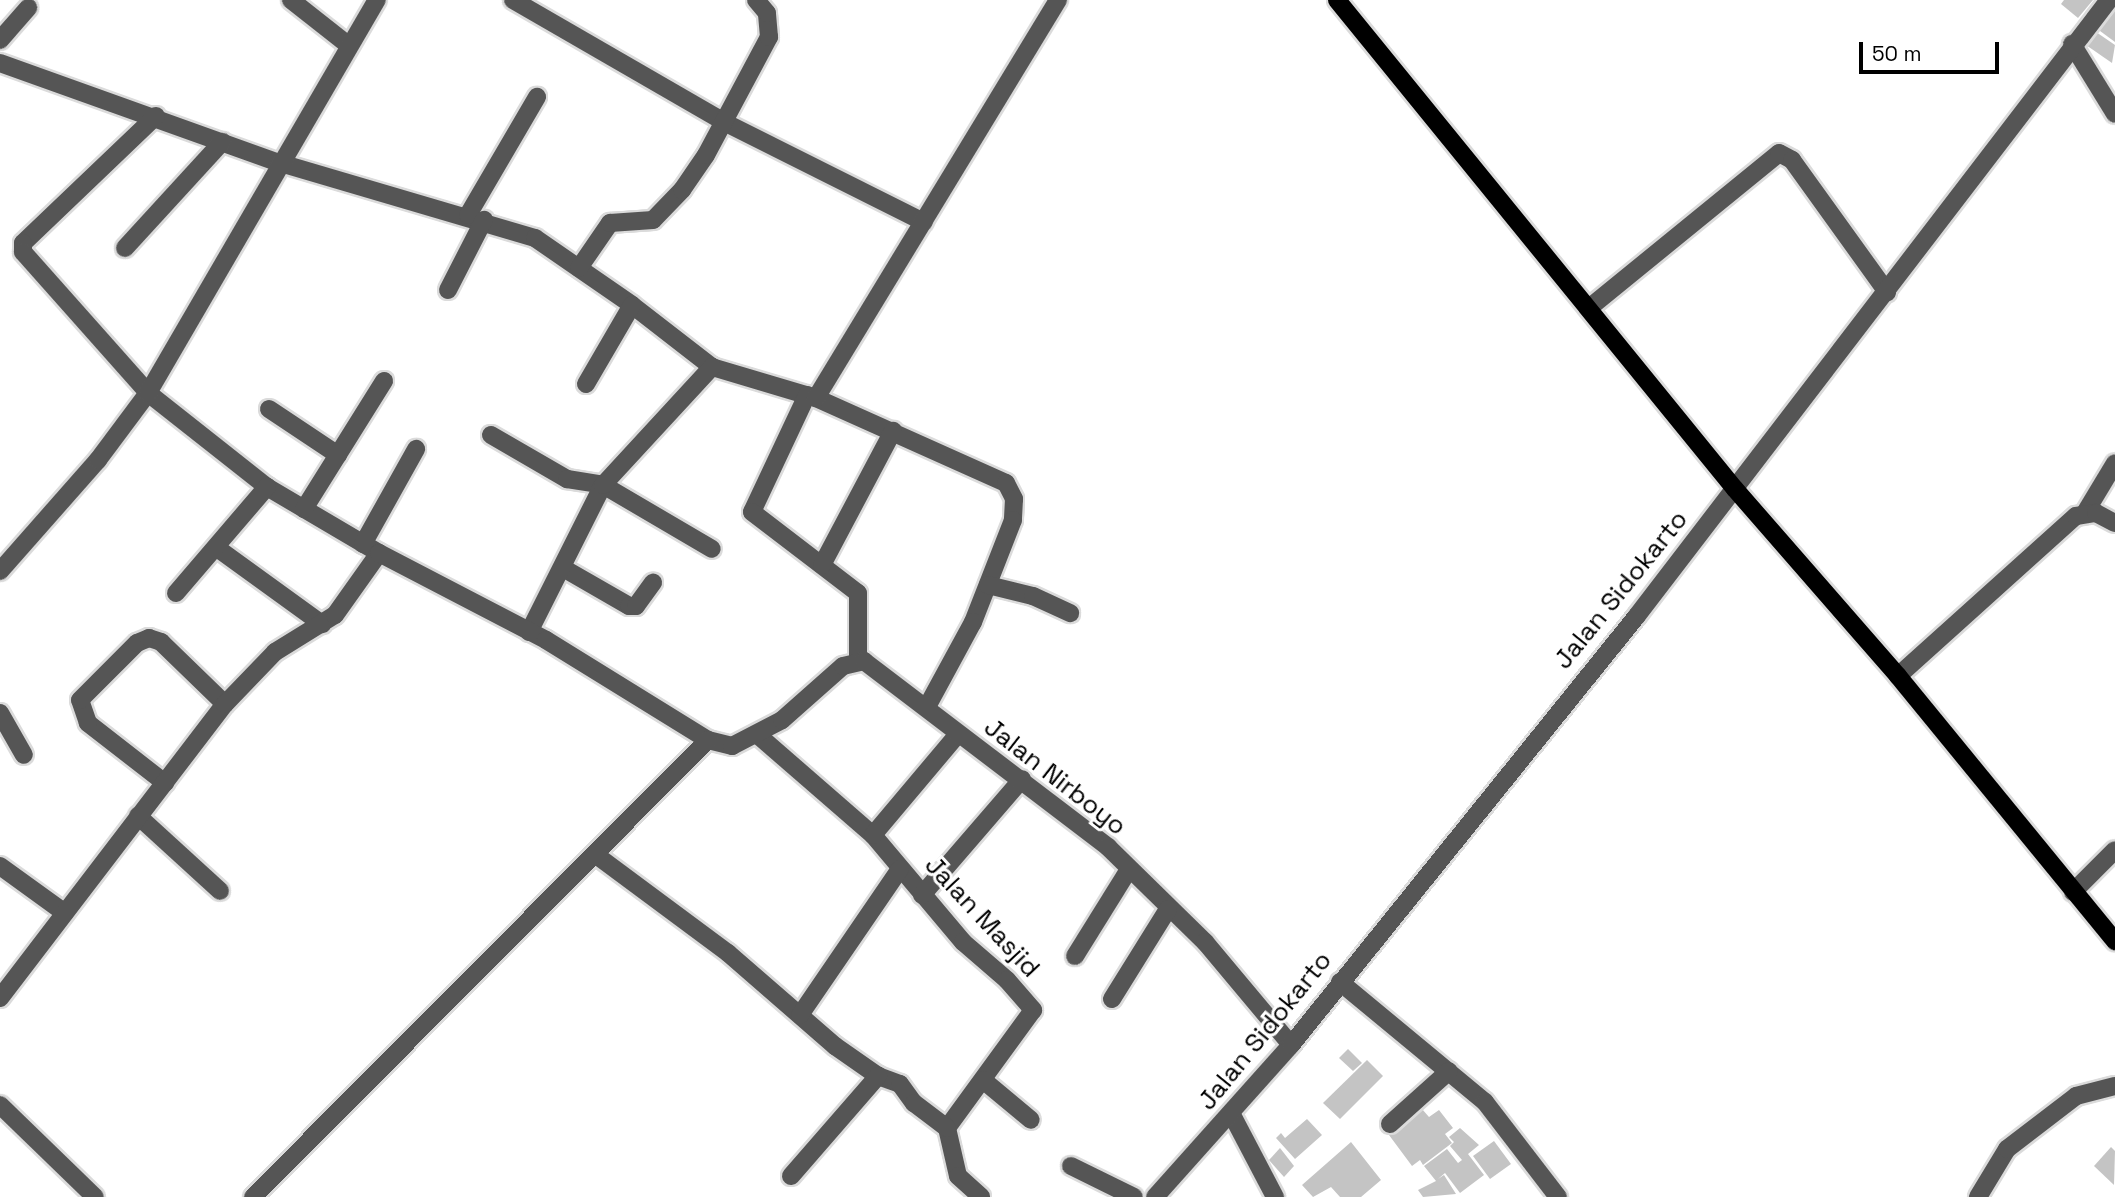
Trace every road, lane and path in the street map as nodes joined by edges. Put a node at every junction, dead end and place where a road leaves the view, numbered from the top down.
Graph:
1 (291, 0) edge
2 (377, 0) edge
3 (513, 0) edge
4 (756, 0) edge
5 (1058, 0) edge
6 (1337, 0) edge
7 (2109, 0) edge
8 (28, 8) dead end
9 (0, 40) edge
10 (347, 44) junction
11 (2072, 44) junction
12 (0, 63) edge
13 (537, 97) dead end
14 (2115, 114) edge
15 (156, 116) junction
16 (726, 123) junction
17 (222, 142) junction
18 (280, 163) junction
19 (476, 218) junction
20 (923, 222) junction
21 (125, 248) dead end
22 (579, 268) junction
23 (448, 290) dead end
24 (1887, 292) junction
25 (632, 305) junction
26 (1589, 308) junction
27 (712, 368) junction
28 (384, 381) dead end
29 (586, 384) dead end
30 (148, 393) junction
31 (811, 396) junction
32 (269, 409) dead end
33 (893, 432) junction
34 (491, 435) dead end
35 (416, 449) dead end
36 (338, 455) junction
37 (2115, 463) edge
38 (603, 485) junction
39 (267, 487) junction
40 (1735, 489) junction
41 (304, 509) junction
42 (2085, 513) junction
43 (2115, 523) edge
44 (363, 544) junction
45 (217, 548) junction
46 (712, 549) dead end
47 (379, 553) junction
48 (822, 565) junction
49 (563, 568) junction
50 (0, 571) edge
51 (653, 583) dead end
52 (988, 585) junction
53 (176, 593) dead end
54 (1070, 613) dead end
55 (322, 625) junction
56 (530, 632) junction
57 (858, 661) junction
58 (1898, 676) junction
59 (225, 705) junction
60 (928, 705) junction
61 (0, 713) edge
62 (958, 734) junction
63 (759, 736) junction
64 (708, 740) junction
65 (24, 755) dead end
66 (1022, 779) junction
67 (165, 783) junction
68 (138, 816) junction
69 (873, 835) junction
70 (2115, 850) edge
71 (596, 855) junction
72 (0, 866) edge
73 (900, 869) junction
74 (1128, 870) junction
75 (220, 891) dead end
76 (2074, 892) junction
77 (922, 895) junction
78 (1168, 909) junction
79 (65, 913) junction
80 (2115, 942) edge
81 (1075, 956) dead end
82 (1340, 982) junction
83 (0, 998) edge
84 (1112, 999) dead end
85 (800, 1015) junction
86 (1291, 1045) junction
87 (1449, 1071) junction
88 (878, 1076) junction
89 (983, 1080) junction
90 (2115, 1086) edge
91 (0, 1105) edge
92 (1232, 1115) junction
93 (1031, 1120) dead end
94 (1390, 1124) dead end
95 (947, 1128) junction
96 (1071, 1166) dead end
97 (791, 1176) dead end
98 (95, 1197) edge
99 (253, 1197) edge
100 (981, 1197) edge
101 (1134, 1197) edge
102 (1154, 1197) edge
103 (1275, 1197) edge
104 (1558, 1197) edge
105 (1978, 1197) edge

1 - 10 street
2 - 10 street
3 - 16 street
4 - 16 street
5 - 20 street
6 - 26 main road
7 - 11 street, Jalan Sidokarto
8 - 9 street
10 - 18 street
11 - 14 street
11 - 24 street, Jalan Sidokarto
12 - 15 street
13 - 19 street
15 - 17 street
15 - 30 street
16 - 20 street
16 - 22 street
17 - 18 street
17 - 21 street
18 - 19 street
18 - 30 street
19 - 22 street
19 - 23 street
20 - 31 street
22 - 25 street
24 - 26 street
24 - 40 street, Jalan Sidokarto
25 - 27 street
25 - 29 street
26 - 40 main road
27 - 31 street
27 - 38 street
28 - 36 street
30 - 39 street
30 - 50 street
31 - 33 street
31 - 48 street
32 - 36 street
33 - 48 street
33 - 52 street
34 - 38 street
35 - 44 street
36 - 41 street
37 - 42 street
38 - 46 street
38 - 49 street
39 - 41 street
39 - 45 street
40 - 58 main road
40 - 82 street, Jalan Sidokarto
41 - 44 street
42 - 43 street
42 - 58 street
44 - 47 street
45 - 53 street
45 - 55 street
47 - 55 street
47 - 56 street
48 - 57 street
49 - 51 street
49 - 56 street
52 - 54 street
52 - 60 street
55 - 59 street
56 - 64 street
57 - 60 street, Jalan Nirboyo
57 - 63 street
58 - 76 main road
59 - 67 street
59 - 67 street
60 - 62 street, Jalan Nirboyo
61 - 65 street
62 - 66 street, Jalan Nirboyo
62 - 69 street
63 - 64 street
63 - 69 street, Jalan Masjid
64 - 71 street
66 - 74 street, Jalan Nirboyo
66 - 77 street
67 - 68 street
68 - 75 street
68 - 79 street
69 - 73 street, Jalan Masjid
70 - 76 street
71 - 85 street
71 - 99 street
72 - 79 street
73 - 77 street, Jalan Masjid
73 - 85 street
74 - 78 street, Jalan Nirboyo
74 - 81 street
76 - 80 main road
77 - 89 street, Jalan Masjid
78 - 84 street
78 - 86 street, Jalan Nirboyo
79 - 83 street
82 - 86 street, Jalan Sidokarto
82 - 87 street
85 - 88 street
86 - 92 street, Jalan Sidokarto
87 - 94 street
87 - 104 street
88 - 95 street
88 - 97 street
89 - 93 street
89 - 95 street, Jalan Masjid
90 - 105 street
91 - 98 street
92 - 102 street, Jalan Sidokarto
92 - 103 street
95 - 100 street
96 - 101 street

